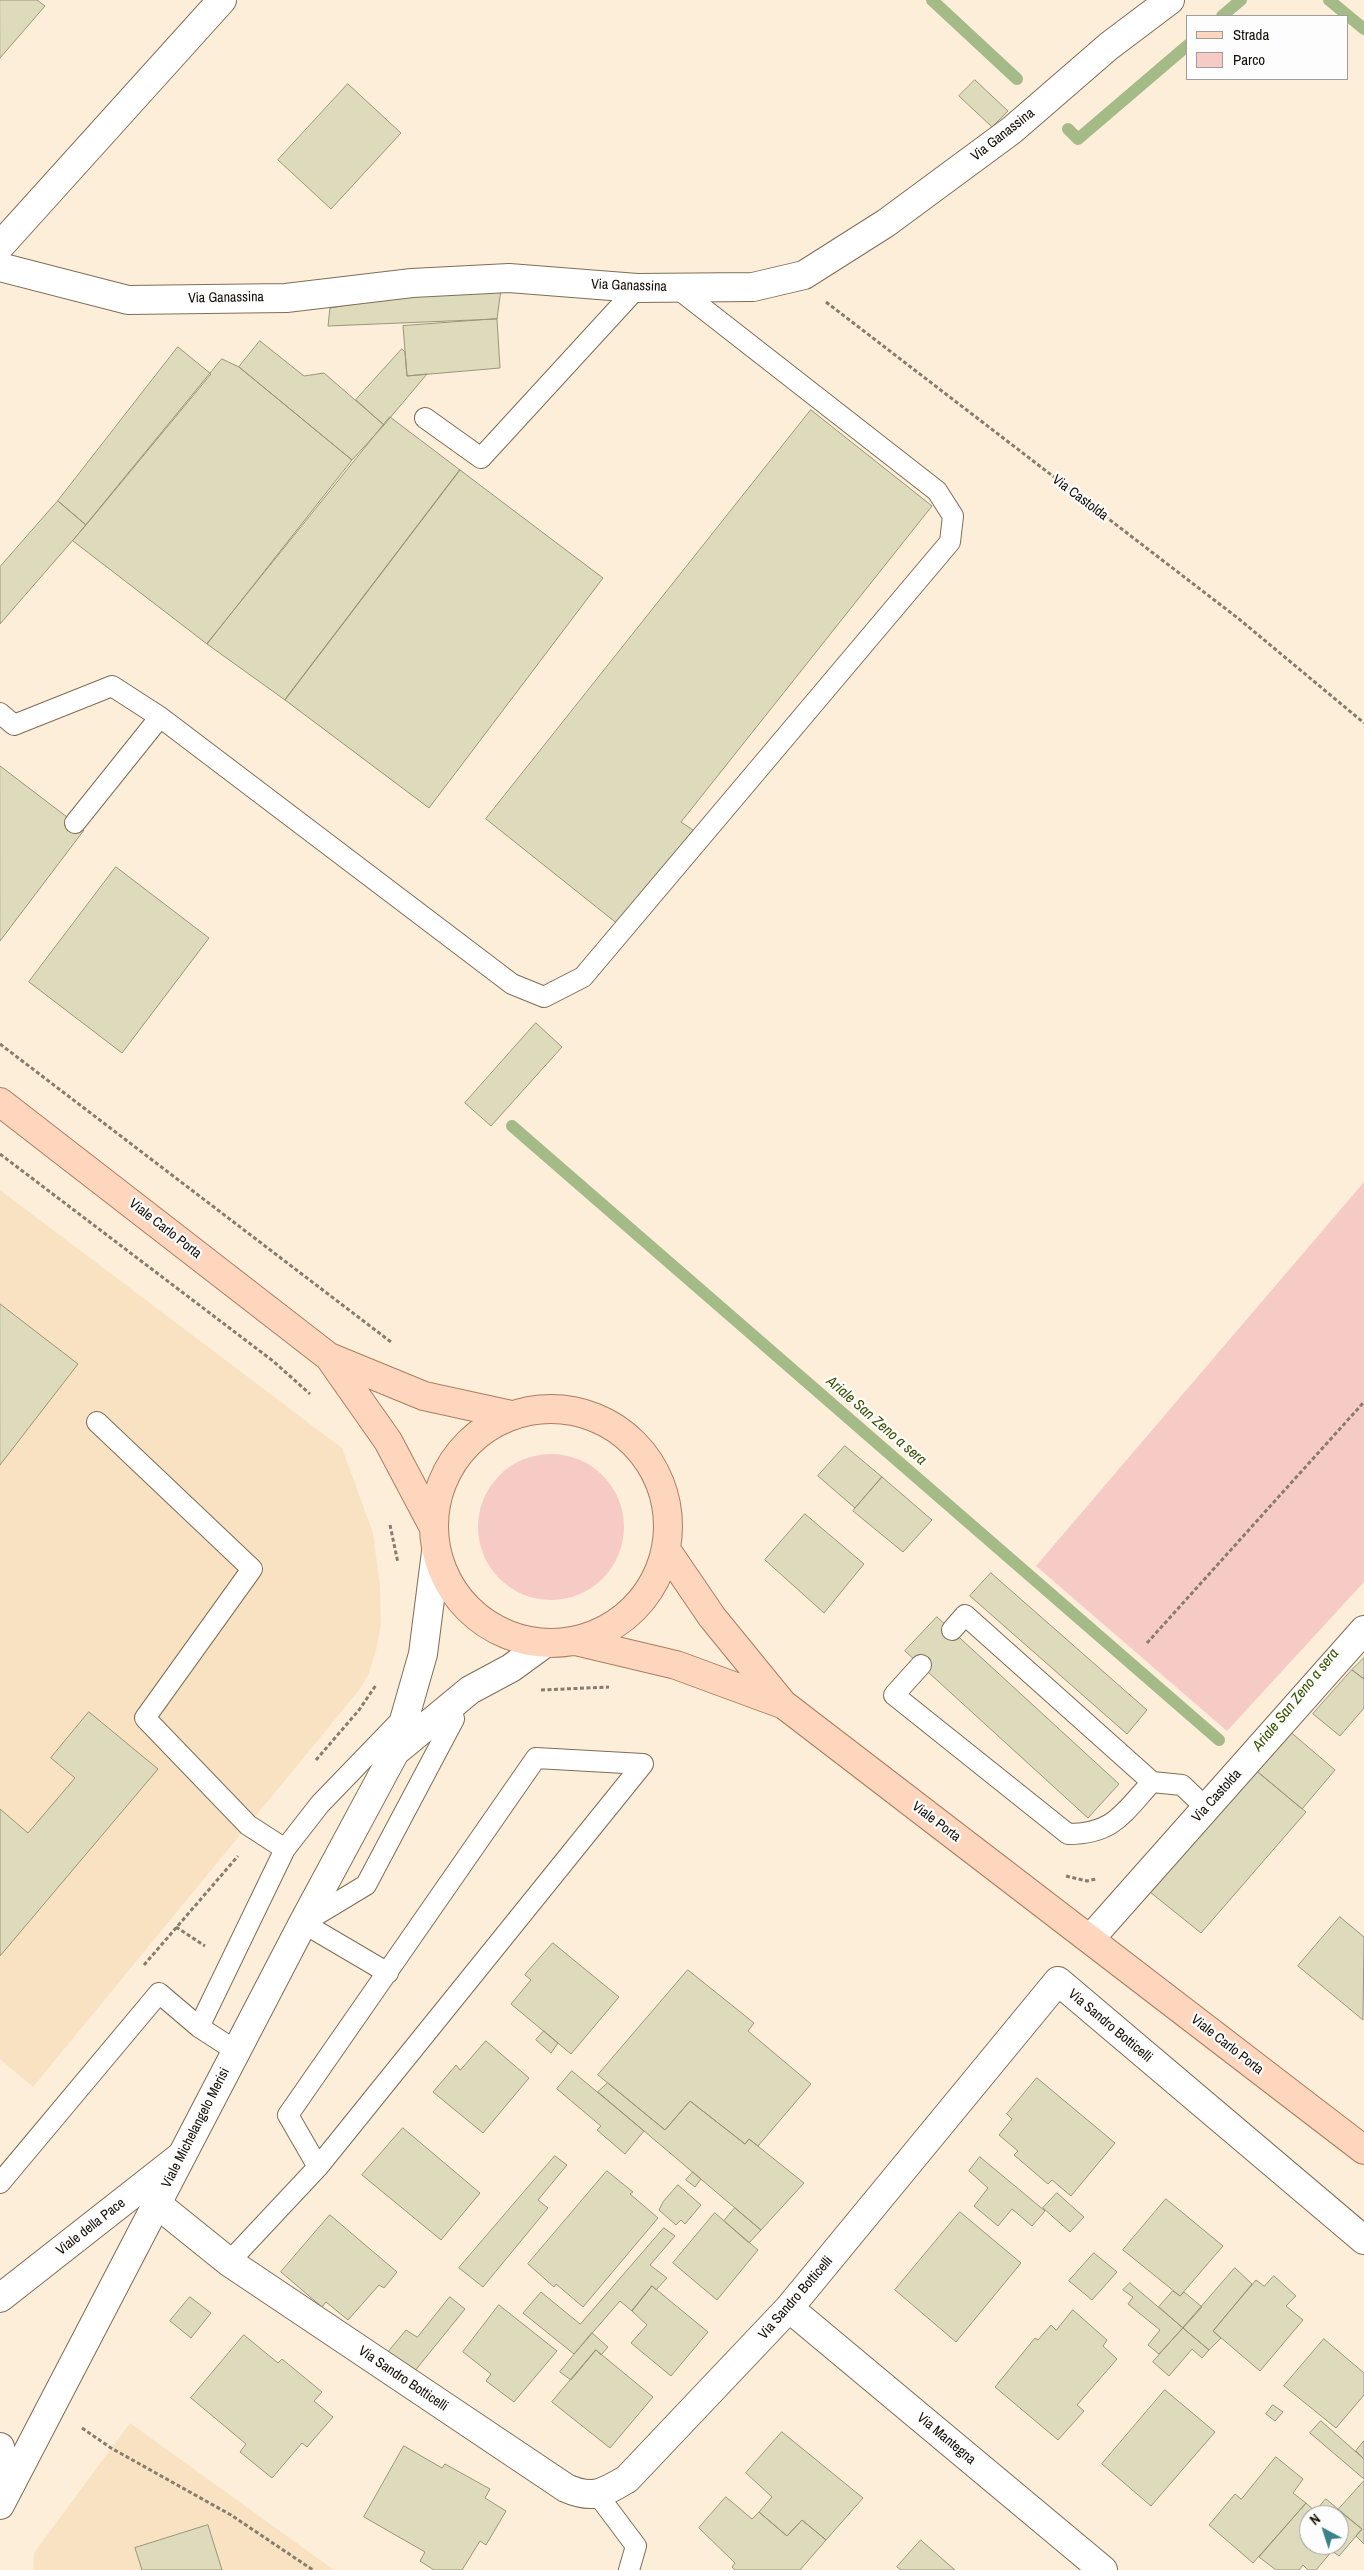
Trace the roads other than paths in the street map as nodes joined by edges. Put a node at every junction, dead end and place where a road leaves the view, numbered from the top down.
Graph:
1 (222, 0) edge
2 (1170, 0) edge
3 (0, 246) edge
4 (0, 267) edge
5 (637, 288) junction
6 (678, 288) junction
7 (425, 418) dead end
8 (0, 714) edge
9 (160, 716) junction
10 (74, 823) dead end
11 (0, 1102) edge
12 (329, 1357) junction
13 (511, 1416) junction
14 (97, 1422) dead end
15 (433, 1526) junction
16 (667, 1551) junction
17 (436, 1552) junction
18 (952, 1630) dead end
19 (1364, 1630) edge
20 (576, 1642) junction
21 (544, 1644) junction
22 (921, 1664) dead end
23 (783, 1704) junction
24 (451, 1705) junction
25 (406, 1715) junction
26 (395, 1752) junction
27 (1152, 1782) junction
28 (1206, 1808) junction
29 (285, 1849) junction
30 (303, 1923) junction
31 (1090, 1939) junction
32 (388, 1973) junction
33 (199, 2027) junction
34 (236, 2052) junction
35 (1364, 2150) edge
36 (181, 2156) junction
37 (318, 2167) junction
38 (0, 2183) edge
39 (157, 2204) junction
40 (1364, 2240) edge
41 (229, 2262) junction
42 (0, 2298) edge
43 (790, 2308) junction
44 (0, 2447) edge
45 (3, 2494) edge
46 (597, 2494) junction
47 (629, 2570) edge
48 (1103, 2570) edge

1 - 3 street
2 - 6 street, Via Ganassina
4 - 5 street, Via Ganassina
5 - 6 street, Via Ganassina
5 - 7 lane
6 - 9 lane
8 - 9 lane
9 - 10 lane
11 - 12 main road, Viale Carlo Porta
12 - 13 main road, Viale Carlo Porta
12 - 15 main road, Viale Carlo Porta
13 - 15 main road, Viale Carlo Porta
13 - 16 main road, Viale Carlo Porta
14 - 29 lane
15 - 17 main road, Viale Carlo Porta
16 - 20 main road, Viale Carlo Porta
16 - 23 main road
17 - 21 main road, Viale Carlo Porta
17 - 25 street, Viale Michelangelo Merisi
18 - 27 lane
19 - 28 street, Via Castolda
20 - 21 main road, Viale Carlo Porta
20 - 23 main road
21 - 24 street, Viale Michelangelo Merisi
22 - 27 lane
23 - 31 main road, Viale Porta
24 - 26 street, Viale Michelangelo Merisi
24 - 30 lane
25 - 26 street, Viale Michelangelo Merisi
25 - 29 lane
26 - 30 street, Viale Michelangelo Merisi
27 - 28 lane
28 - 31 street, Via Castolda
29 - 33 lane
30 - 32 lane
30 - 34 street, Viale Michelangelo Merisi
31 - 35 main road, Viale Carlo Porta
32 - 37 lane
32 - 37 lane
33 - 34 lane
33 - 38 lane
34 - 36 street, Viale Michelangelo Merisi
36 - 39 street, Viale Michelangelo Merisi
36 - 42 street, Viale della Pace
37 - 41 lane
39 - 41 street, Via Sandro Botticelli
39 - 45 street, Viale Michelangelo Merisi
40 - 43 street, Via Sandro Botticelli
41 - 46 street, Via Sandro Botticelli
43 - 46 street, Via Sandro Botticelli
43 - 48 street, Via Mantegna
44 - 45 street
46 - 47 lane

